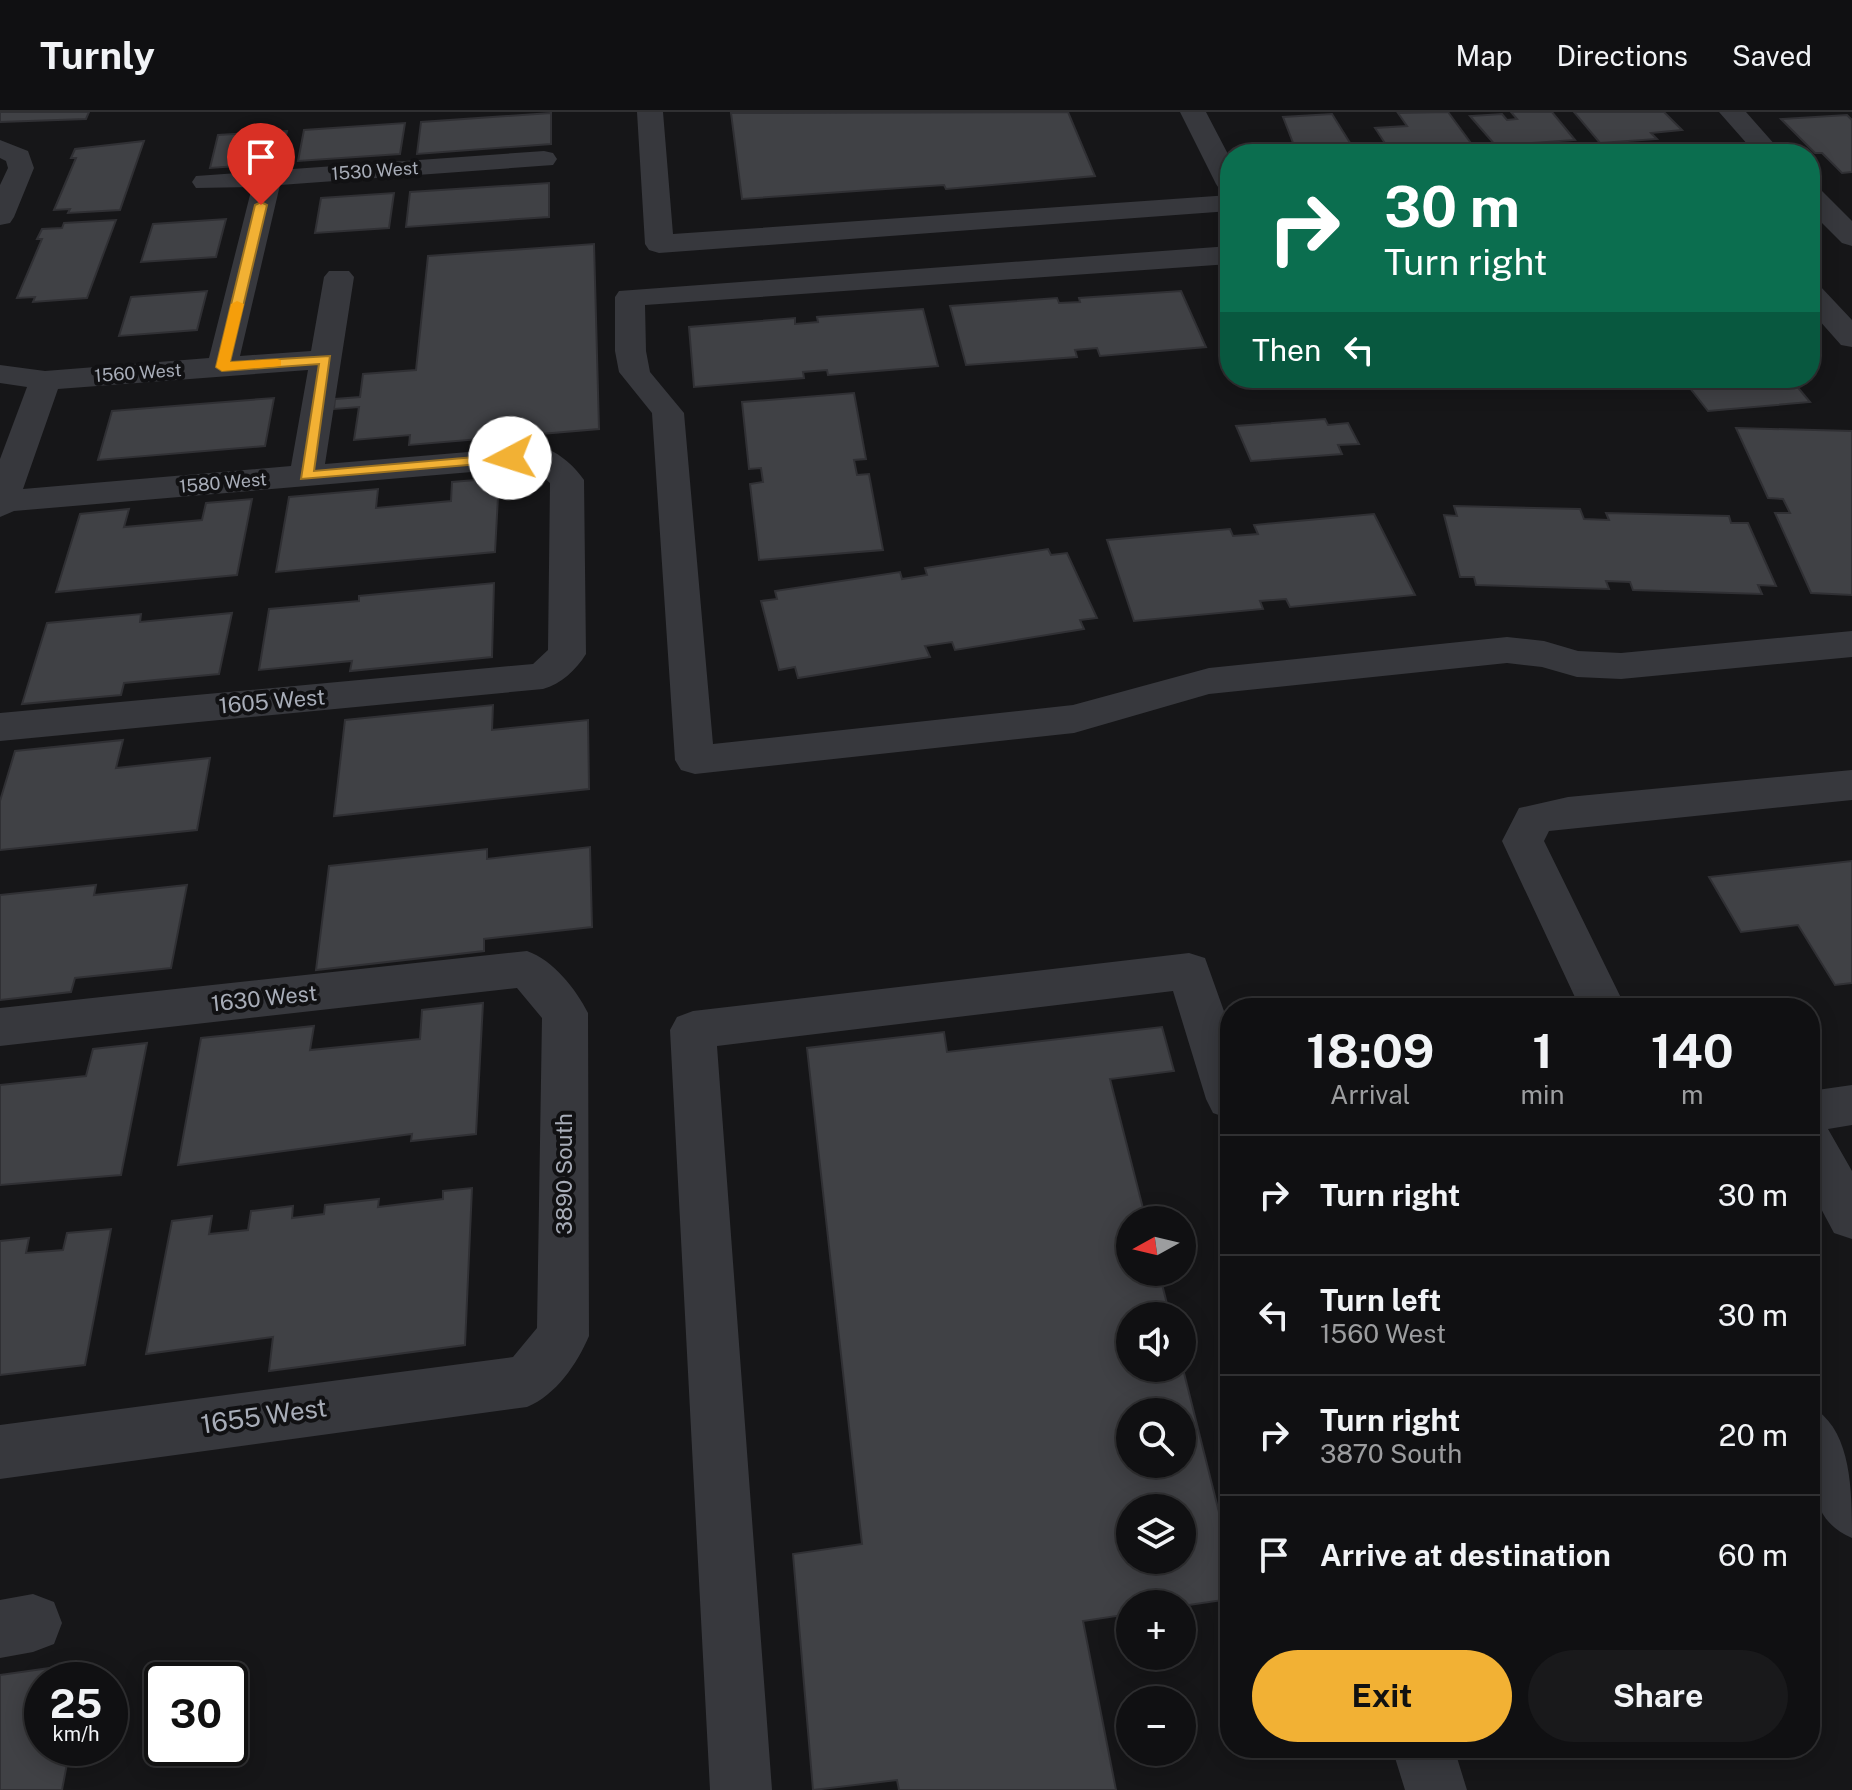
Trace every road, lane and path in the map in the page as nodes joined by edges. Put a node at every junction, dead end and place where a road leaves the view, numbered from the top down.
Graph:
1 (650, 112) edge
2 (1193, 112) edge
3 (1732, 112) edge
4 (1761, 144) edge
5 (10, 152) edge
6 (544, 159) dead end
7 (1220, 165) edge
8 (268, 178) junction
9 (206, 182) dead end
10 (1220, 204) edge
11 (1820, 205) edge
12 (0, 217) edge
13 (1852, 237) edge
14 (1220, 256) edge
15 (339, 277) dead end
16 (1820, 303) edge
17 (1852, 338) edge
18 (326, 359) junction
19 (0, 361) edge
20 (222, 367) junction
21 (0, 374) edge
22 (45, 380) junction
23 (306, 476) junction
24 (1, 504) edge
25 (1852, 644) edge
26 (543, 676) joint
27 (0, 727) edge
28 (1852, 785) edge
29 (527, 969) joint
30 (1598, 998) edge
31 (0, 1027) edge
32 (1220, 1068) edge
33 (1852, 1105) edge
34 (1820, 1110) edge
35 (1820, 1160) edge
36 (1852, 1217) edge
37 (527, 1381) joint
38 (1820, 1451) edge
39 (0, 1452) edge
40 (1852, 1510) edge
41 (1426, 1758) edge
42 (741, 1790) edge
43 (1436, 1790) edge

1 - 10 street
2 - 7 street
3 - 4 street
5 - 12 street
6 - 8 street, 1530 West
8 - 9 street, 1530 West
8 - 20 street
11 - 13 street
14 - 25 street
15 - 18 street
16 - 17 street
18 - 20 street, 1560 West
18 - 23 street
19 - 22 street
20 - 22 street, 1560 West
21 - 22 street, 1560 West
22 - 24 street
23 - 24 street, 1580 West
23 - 26 street, 1580 West
26 - 27 street, 1605 West
28 - 30 street
29 - 31 street, 1630 West
29 - 37 street, 3890 South
32 - 42 street
33 - 34 street
35 - 36 street
37 - 39 street, 1655 West
38 - 40 street
41 - 43 street

